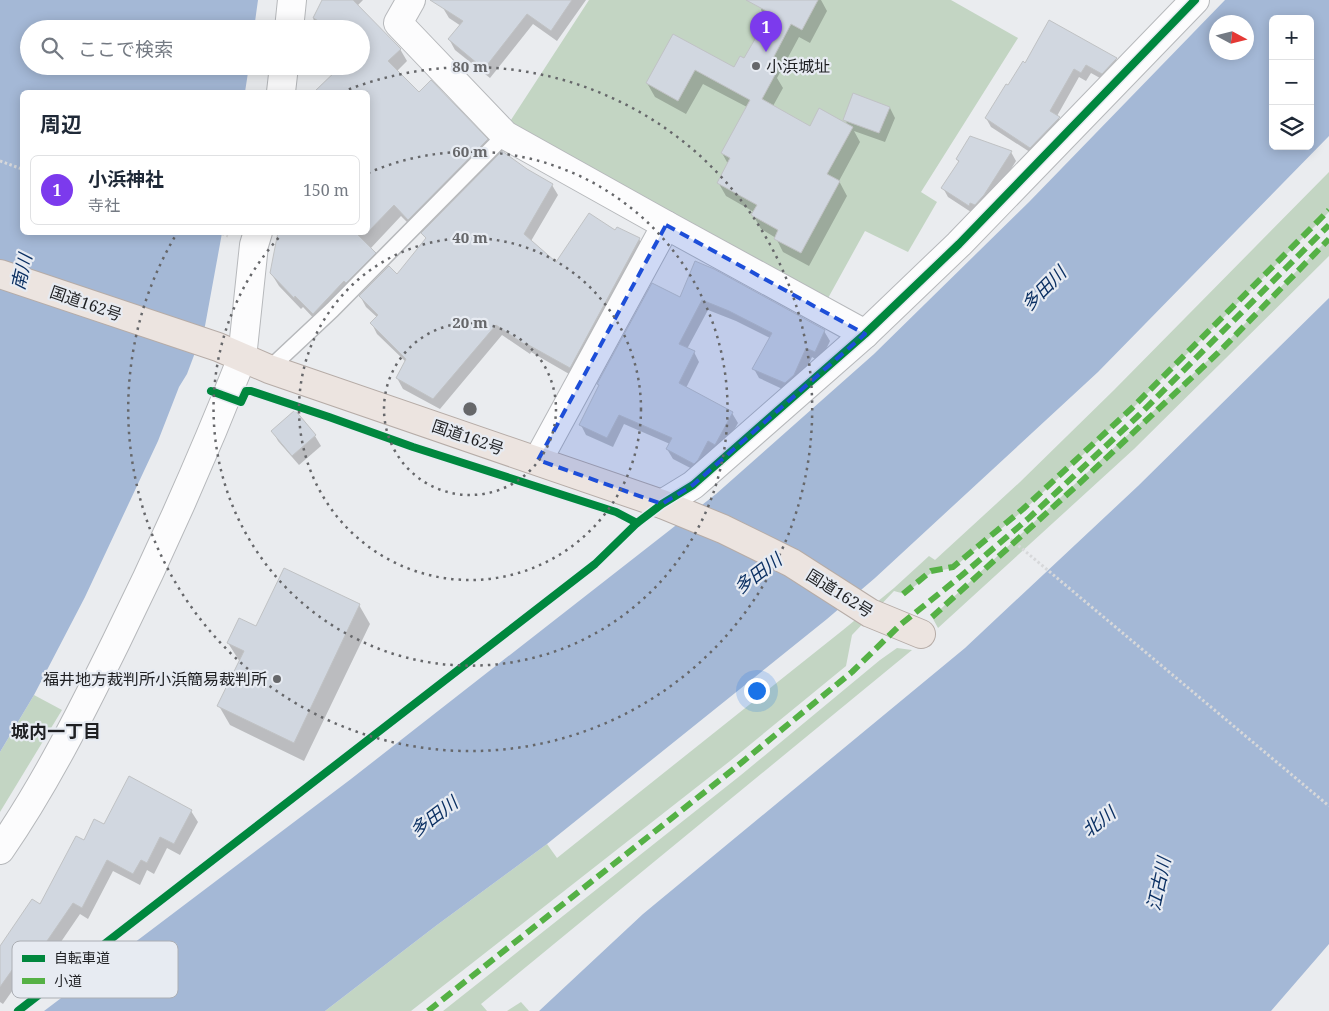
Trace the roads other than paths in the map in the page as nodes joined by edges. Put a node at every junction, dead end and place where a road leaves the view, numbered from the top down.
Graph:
1 (292, 0) edge
2 (410, 0) edge
3 (1195, 0) edge
4 (290, 20) edge
5 (283, 75) edge
6 (281, 90) edge
7 (506, 136) junction
8 (666, 226) junction
9 (257, 235) edge
10 (0, 274) edge
11 (864, 334) junction
12 (242, 358) junction
13 (269, 369) junction
14 (538, 460) junction
15 (671, 507) junction
16 (921, 634) dead end
17 (0, 850) edge

1 - 4 street
2 - 7 street
3 - 11 street
5 - 6 street
7 - 8 street
7 - 13 lane
8 - 11 street
8 - 14 street
9 - 12 street
10 - 12 highway, 国道162号
11 - 15 street
12 - 13 highway, 国道162号
12 - 17 street
13 - 14 highway, 国道162号
14 - 15 highway, 国道162号
15 - 16 highway, 国道162号

